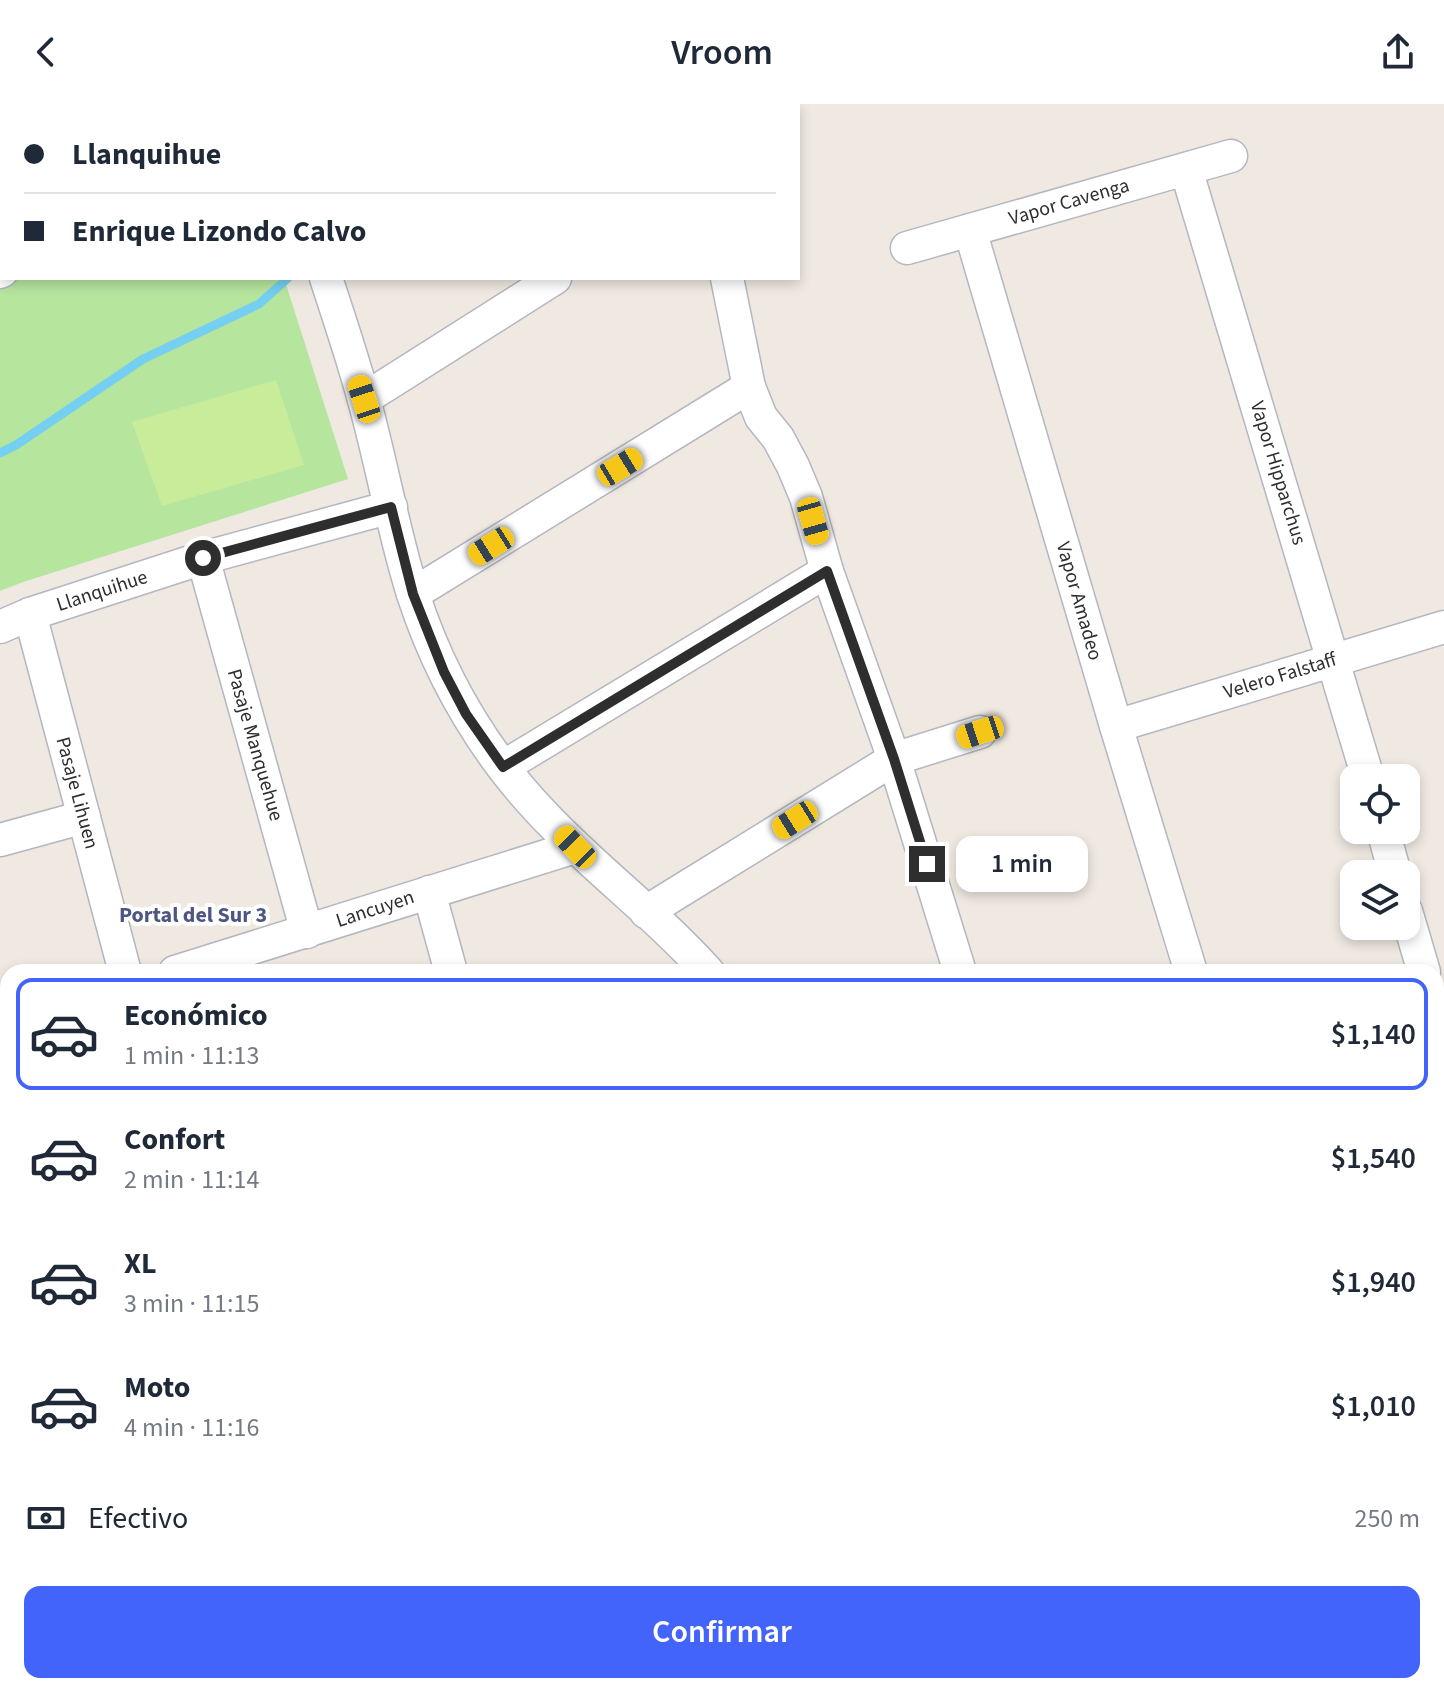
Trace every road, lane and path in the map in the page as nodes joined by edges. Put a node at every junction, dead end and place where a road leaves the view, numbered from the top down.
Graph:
1 (1231, 156) dead end
2 (1186, 169) junction
3 (970, 230) junction
4 (907, 248) dead end
5 (327, 280) edge
6 (552, 280) edge
7 (727, 280) edge
8 (749, 387) junction
9 (364, 399) junction
10 (391, 507) junction
11 (203, 558) junction
12 (827, 571) junction
13 (413, 594) junction
14 (30, 614) junction
15 (0, 627) edge
16 (1444, 627) edge
17 (1334, 660) junction
18 (1116, 726) junction
19 (980, 732) dead end
20 (894, 759) junction
21 (1364, 764) edge
22 (503, 767) junction
23 (84, 817) junction
24 (0, 840) edge
25 (575, 847) junction
26 (429, 892) junction
27 (646, 912) junction
28 (307, 932) junction
29 (1415, 940) edge
30 (123, 964) edge
31 (201, 964) edge
32 (449, 964) edge
33 (700, 964) edge
34 (958, 964) edge
35 (1189, 964) edge
36 (1422, 964) edge

1 - 2 street, Vapor Cavenga
2 - 3 street, Vapor Cavenga
2 - 17 street, Vapor Hipparchus
3 - 4 street, Vapor Cavenga
3 - 18 street, Vapor Amadeo
5 - 9 street
6 - 9 street
7 - 8 street
8 - 12 street
8 - 13 street
9 - 10 street
10 - 11 street, Llanquihue
10 - 13 street
11 - 14 street, Llanquihue
11 - 28 street, Pasaje Manquehue
12 - 20 street
12 - 22 street
13 - 22 street
14 - 15 street, Llanquihue
14 - 23 street, Pasaje Lihuen
16 - 17 street, Velero Falstaff
17 - 18 street, Velero Falstaff
17 - 21 street, Vapor Hipparchus
18 - 35 street, Vapor Amadeo
19 - 20 street
20 - 27 street
20 - 34 street
22 - 25 street
23 - 24 street
23 - 30 street, Pasaje Lihuen
25 - 26 street, Lancuyen
25 - 27 street
26 - 28 street, Lancuyen
26 - 32 street
27 - 33 street
28 - 31 street, Lancuyen
29 - 36 street

